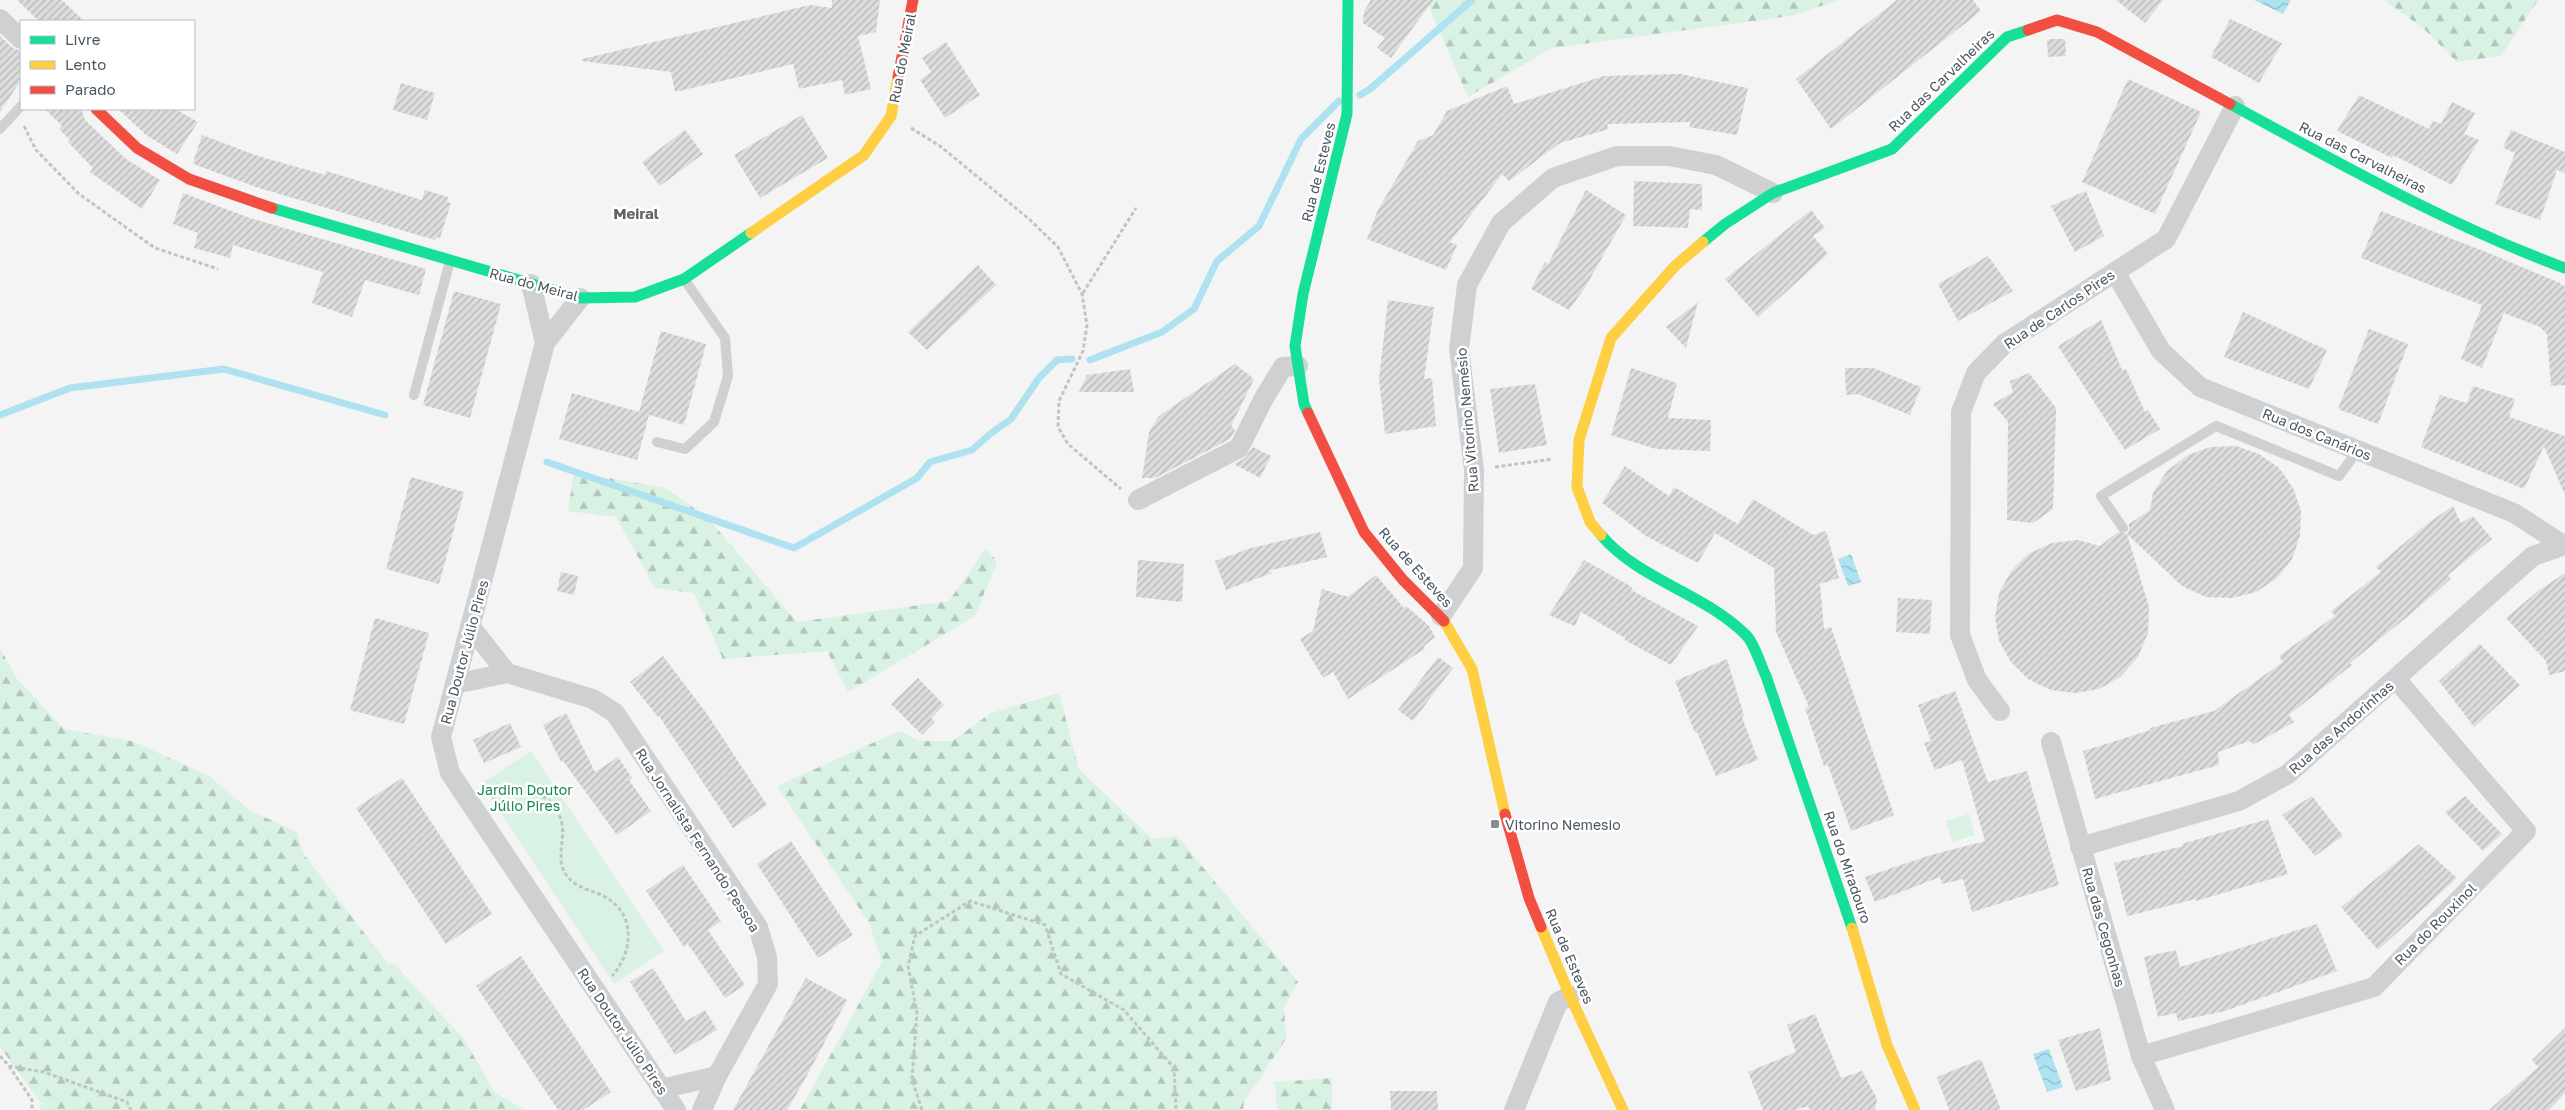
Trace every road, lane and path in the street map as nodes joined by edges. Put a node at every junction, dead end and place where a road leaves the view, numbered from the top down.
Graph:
1 (913, 0) edge
2 (1348, 0) edge
3 (0, 19) edge
4 (20, 38) edge
5 (2235, 106) junction
6 (19, 109) edge
7 (97, 110) edge
8 (891, 116) junction
9 (0, 130) edge
10 (1774, 193) junction
11 (1136, 208) dead end
12 (450, 260) junction
13 (2565, 268) edge
14 (218, 270) dead end
15 (2115, 272) junction
16 (684, 278) junction
17 (531, 284) junction
18 (1082, 294) junction
19 (580, 298) junction
20 (545, 343) junction
21 (1298, 366) junction
22 (414, 395) dead end
23 (657, 442) dead end
24 (2358, 450) junction
25 (1554, 459) dead end
26 (1487, 468) dead end
27 (1138, 500) joint
28 (2123, 528) dead end
29 (2564, 545) edge
30 (1441, 616) junction
31 (470, 626) junction
32 (1747, 636) joint
33 (508, 673) junction
34 (2396, 679) junction
35 (455, 684) junction
36 (2000, 712) dead end
37 (2051, 742) dead end
38 (491, 798) dead end
39 (2080, 848) junction
40 (612, 977) dead end
41 (1570, 996) junction
42 (0, 1056) edge
43 (2141, 1056) junction
44 (9, 1066) junction
45 (717, 1076) junction
46 (661, 1089) junction
47 (32, 1110) edge
48 (131, 1110) edge
49 (676, 1110) edge
50 (702, 1110) edge
51 (922, 1110) edge
52 (1176, 1110) edge
53 (1514, 1110) edge
54 (1623, 1110) edge
55 (1915, 1110) edge
56 (2165, 1110) edge

1 - 8 street, Rua do Meiral
2 - 21 street, Rua de Esteves
3 - 4 street
5 - 10 street, Rua das Carvalheiras
5 - 13 street, Rua das Carvalheiras
5 - 15 street, Rua de Carlos Pires
6 - 9 lane
6 - 14 path
7 - 12 street, Rua do Meiral
8 - 16 street, Rua do Meiral
8 - 18 path
10 - 30 street, Rua Vitorino Nemésio
10 - 32 street, Rua das Carvalheiras
11 - 18 path
12 - 17 street, Rua do Meiral
12 - 22 lane
15 - 24 street, Rua dos Canários
15 - 36 street, Rua de Carlos Pires
16 - 19 street, Rua do Meiral
16 - 23 lane
17 - 19 street, Rua do Meiral
17 - 20 street, Rua Doutor Júlio Pires
18 - 27 path
19 - 20 street, Rua Doutor Júlio Pires
20 - 31 street, Rua Doutor Júlio Pires
21 - 27 street
21 - 30 street, Rua de Esteves
24 - 28 lane
24 - 29 street, Rua dos Canários
25 - 26 path
29 - 34 street, Rua das Andorinhas
30 - 41 street, Rua de Esteves
31 - 33 street
31 - 35 street, Rua Doutor Júlio Pires
32 - 55 street, Rua do Miradouro
33 - 35 street, Rua Jornalista Fernando Pessoa
33 - 45 street, Rua Jornalista Fernando Pessoa
34 - 39 street, Rua das Andorinhas
34 - 43 street, Rua do Rouxinol
35 - 46 street, Rua Doutor Júlio Pires
37 - 39 street, Rua das Cegonhas
38 - 40 path
39 - 43 street, Rua das Cegonhas
41 - 53 street
41 - 54 street, Rua de Esteves
42 - 44 path
43 - 56 street, Rua das Cegonhas
44 - 47 path
44 - 48 path
45 - 46 street
45 - 50 street, Rua Jornalista Fernando Pessoa
46 - 49 street, Rua Doutor Júlio Pires
51 - 52 path

